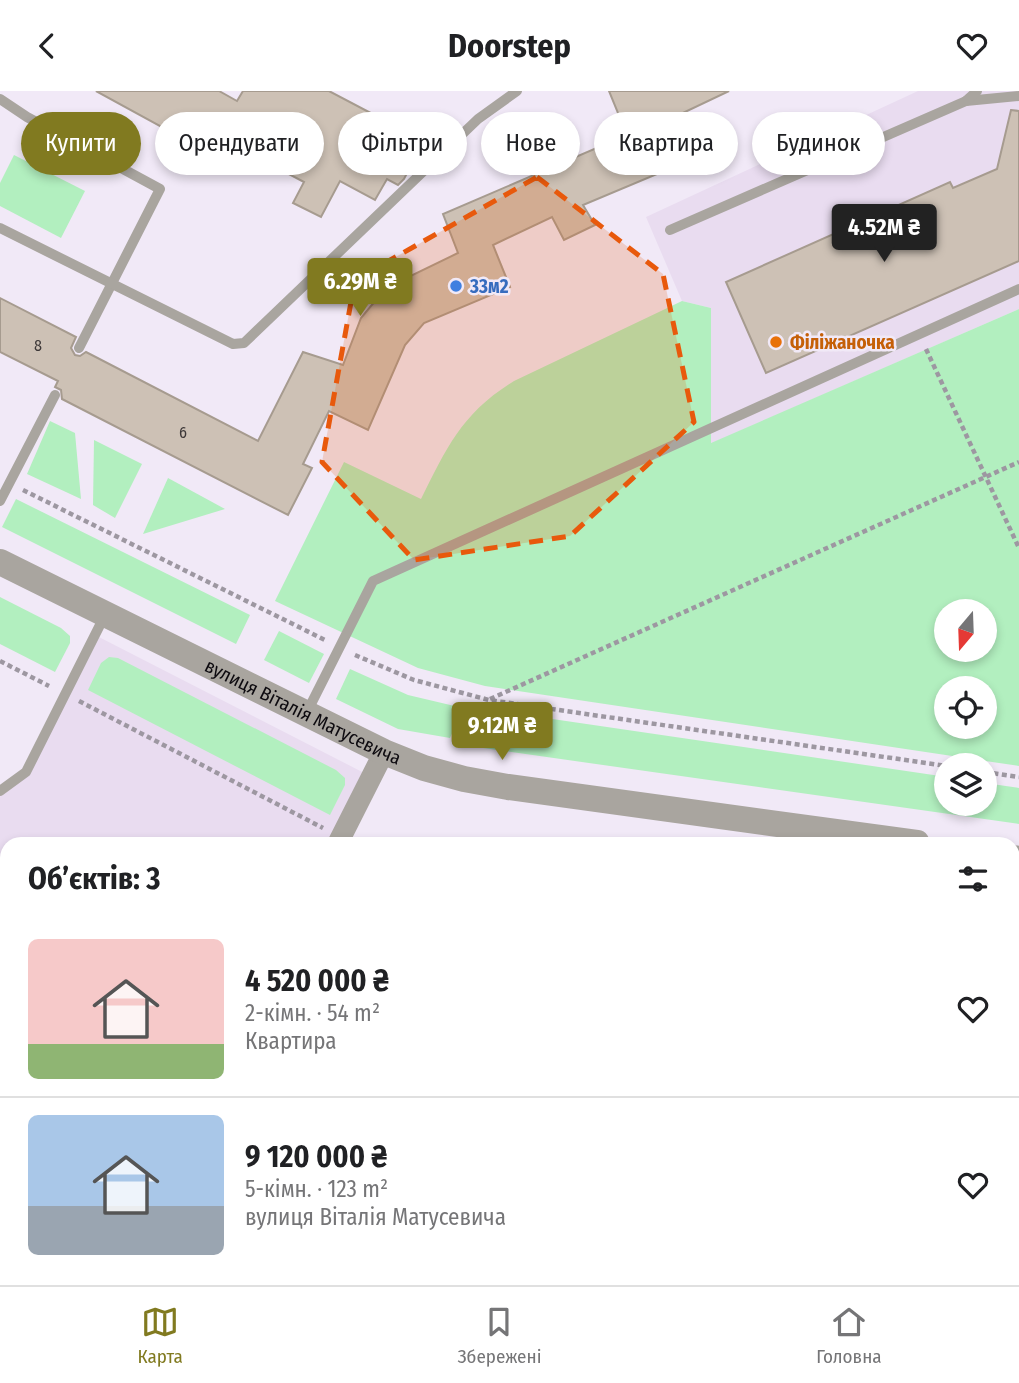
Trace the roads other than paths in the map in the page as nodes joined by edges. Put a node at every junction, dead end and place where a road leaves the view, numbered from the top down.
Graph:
1 (517, 91) edge
2 (976, 91) edge
3 (1019, 96) edge
4 (0, 99) edge
5 (966, 100) junction
6 (0, 228) edge
7 (670, 230) dead end
8 (112, 282) junction
9 (1019, 289) edge
10 (79, 348) dead end
11 (55, 395) dead end
12 (0, 501) edge
13 (0, 562) edge
14 (106, 615) junction
15 (306, 714) junction
16 (384, 752) junction
17 (0, 792) edge
18 (780, 834) edge
19 (342, 837) edge
20 (826, 837) edge

1 - 8 lane
2 - 5 lane
3 - 5 lane
4 - 8 lane
5 - 7 lane
6 - 8 lane
8 - 10 lane
9 - 15 lane
11 - 12 lane
13 - 14 street, вулиця Віталія Матусевича
14 - 15 street, вулиця Віталія Матусевича
14 - 17 lane
15 - 16 street, вулиця Віталія Матусевича
16 - 18 street, вулиця Віталія Матусевича
16 - 19 street
18 - 20 street, вулиця Віталія Матусевича

